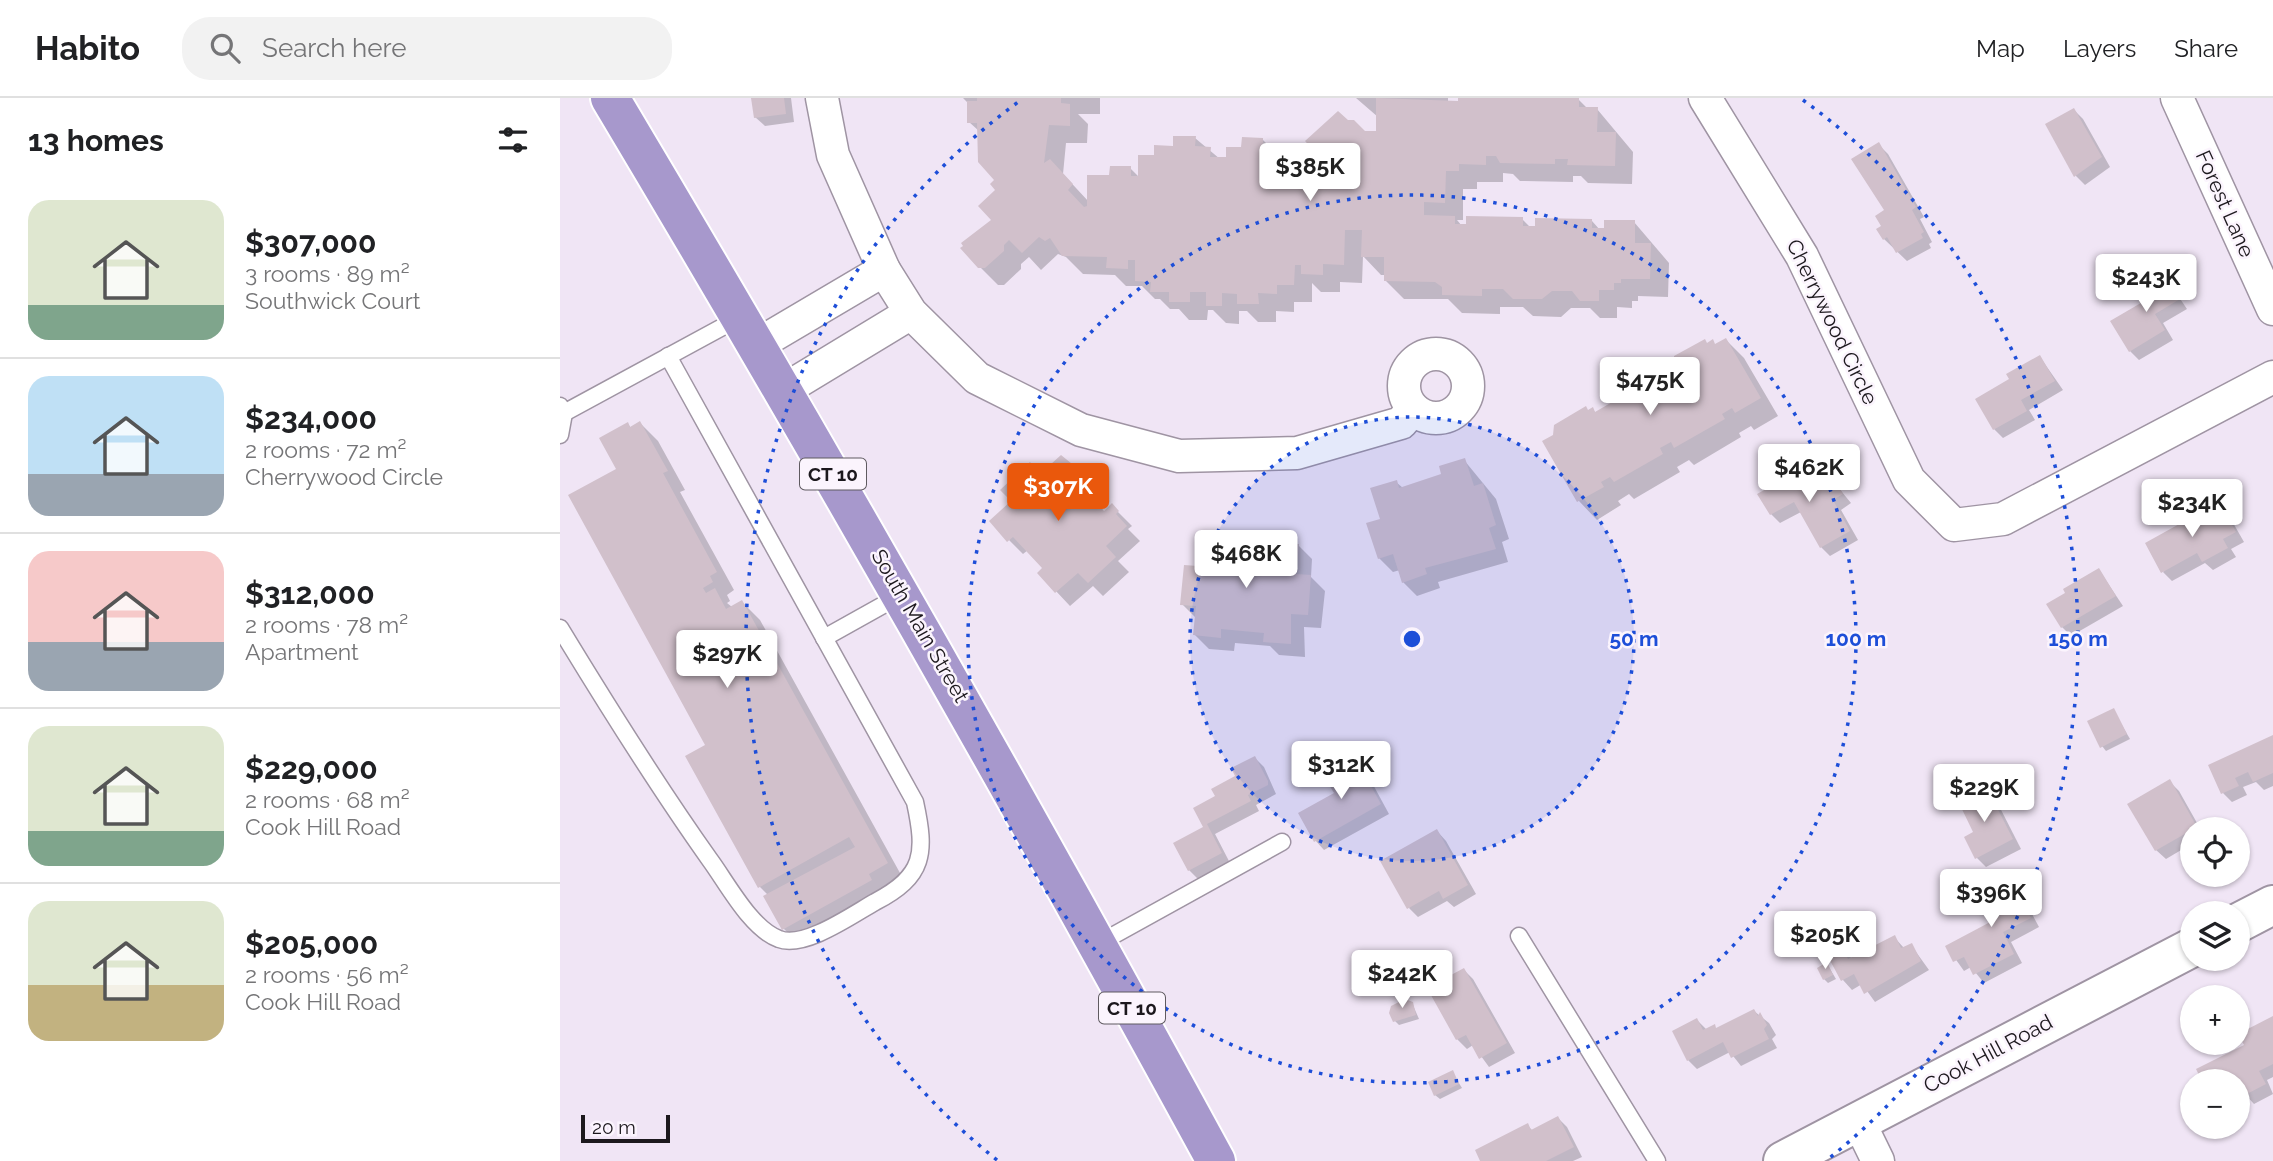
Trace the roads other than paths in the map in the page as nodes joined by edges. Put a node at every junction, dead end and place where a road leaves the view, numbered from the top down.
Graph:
1 (610, 98) edge
2 (822, 98) edge
3 (1705, 98) edge
4 (2177, 98) edge
5 (884, 270) junction
6 (2273, 309) edge
7 (911, 313) junction
8 (749, 331) junction
9 (668, 356) junction
10 (2273, 377) edge
11 (784, 390) junction
12 (1413, 409) dead end
13 (562, 410) edge
14 (560, 435) edge
15 (902, 595) junction
16 (560, 628) edge
17 (824, 638) junction
18 (1282, 842) dead end
19 (2273, 905) edge
20 (2250, 917) edge
21 (1519, 936) dead end
22 (1096, 945) junction
23 (2180, 954) edge
24 (1859, 1122) junction
25 (1216, 1161) edge
26 (1657, 1161) edge
27 (1783, 1161) edge
28 (1878, 1161) edge

1 - 8 highway, South Main Street / CT 10
2 - 5 street
3 - 10 street, Cherrywood Circle
4 - 6 street, Forest Lane
5 - 7 street
5 - 8 street
7 - 11 street
7 - 12 street
8 - 9 lane
8 - 11 highway, South Main Street / CT 10
9 - 13 lane
9 - 17 lane
11 - 15 highway, South Main Street / CT 10
13 - 14 lane
15 - 17 lane
15 - 22 highway, South Main Street / CT 10
16 - 17 lane
18 - 22 lane
19 - 20 street
21 - 26 lane
22 - 25 highway, South Main Street / CT 10
23 - 24 street, Cook Hill Road
24 - 27 street, Cook Hill Road
24 - 28 street

